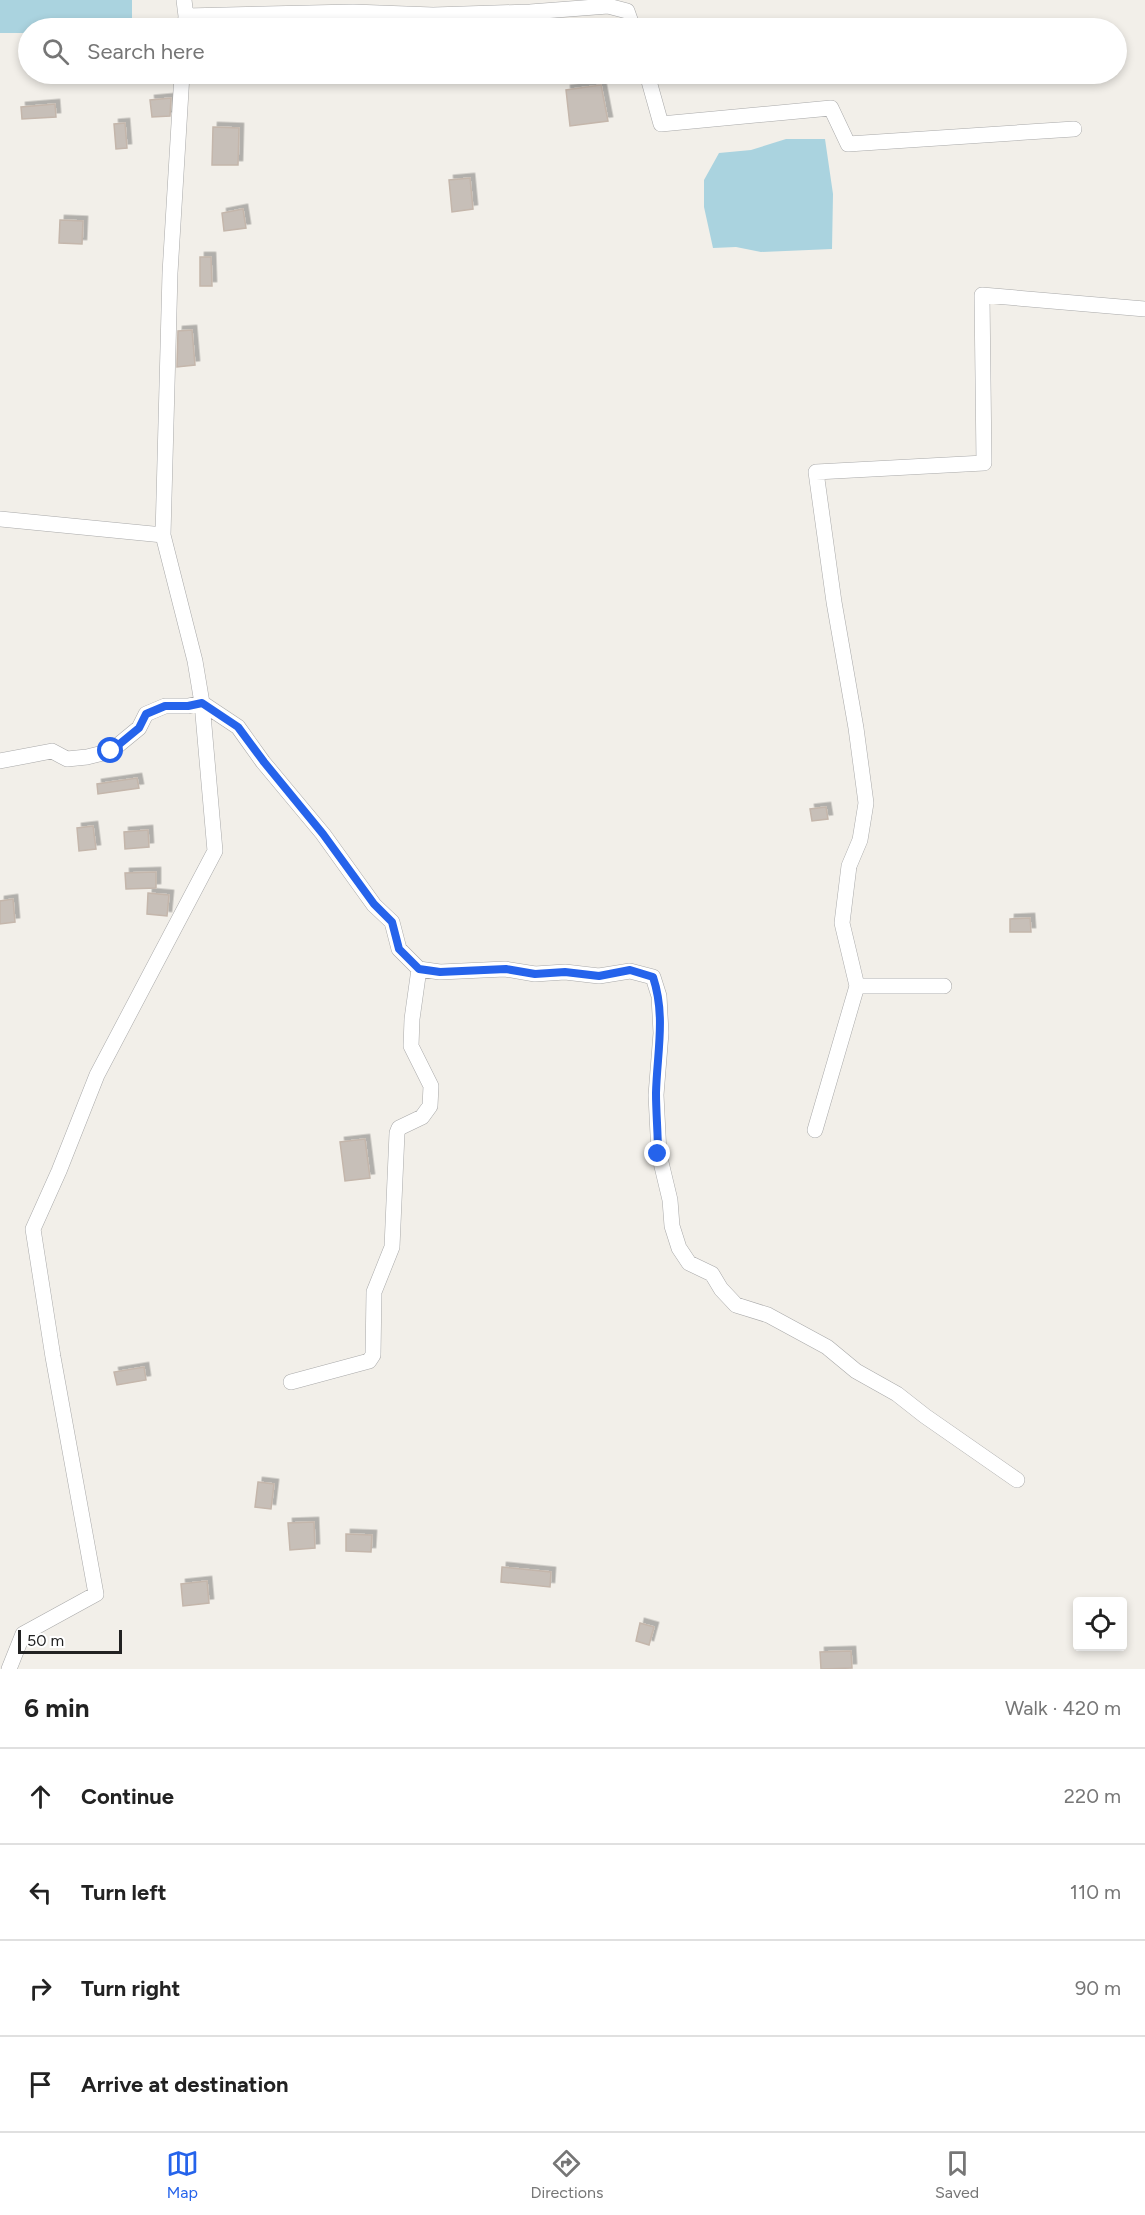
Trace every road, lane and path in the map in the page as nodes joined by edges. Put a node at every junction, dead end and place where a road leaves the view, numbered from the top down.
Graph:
1 (184, 0) edge
2 (186, 18) edge
3 (252, 18) edge
4 (629, 18) edge
5 (181, 84) edge
6 (650, 84) edge
7 (1074, 129) dead end
8 (1145, 309) edge
9 (0, 519) edge
10 (163, 535) junction
11 (202, 703) junction
12 (0, 761) edge
13 (419, 969) junction
14 (857, 986) junction
15 (944, 986) dead end
16 (815, 1130) dead end
17 (291, 1382) dead end
18 (1017, 1480) dead end
19 (9, 1669) edge

1 - 2 street
3 - 4 street
5 - 10 street
6 - 7 street
8 - 14 street
9 - 10 street
10 - 11 street
11 - 12 street
11 - 13 street
11 - 19 street
13 - 17 street
13 - 18 street
14 - 15 street
14 - 16 street

